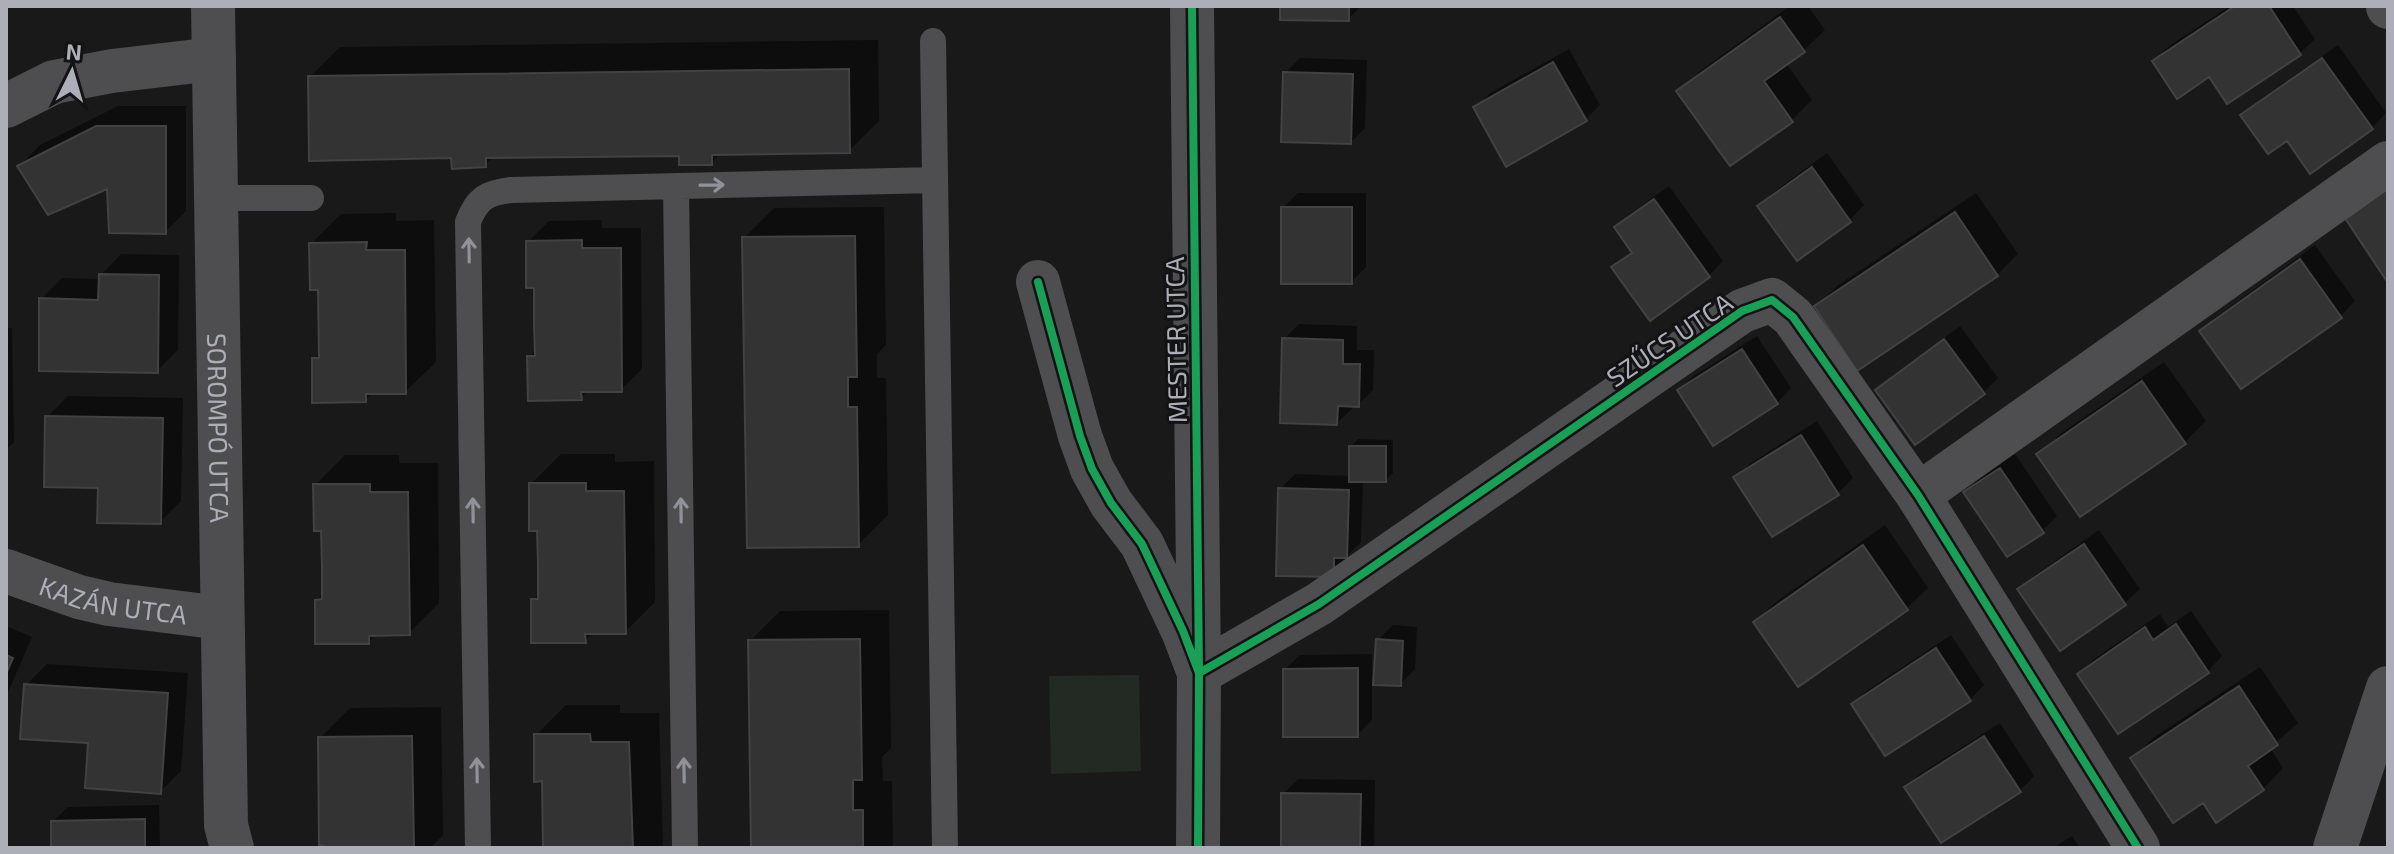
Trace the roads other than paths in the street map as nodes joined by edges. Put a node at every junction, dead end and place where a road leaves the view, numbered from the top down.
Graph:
1 (213, 6) edge
2 (1192, 6) edge
3 (933, 41) dead end
4 (214, 59) junction
5 (6, 106) edge
6 (2388, 163) edge
7 (935, 180) junction
8 (676, 186) junction
9 (216, 198) junction
10 (311, 198) dead end
11 (1038, 282) dead end
12 (1918, 495) junction
13 (6, 571) edge
14 (222, 618) junction
15 (1199, 673) junction
16 (2388, 688) edge
17 (232, 848) edge
18 (478, 848) edge
19 (685, 848) edge
20 (945, 848) edge
21 (1198, 848) edge
22 (2138, 848) edge
23 (2335, 848) edge

1 - 4 street, SOROMPÓ UTCA
2 - 15 street, MESTER UTCA
3 - 7 lane
4 - 5 street
4 - 9 street, SOROMPÓ UTCA
6 - 12 street
8 -> 7 lane
7 - 20 lane
18 -> 8 lane
19 -> 8 lane
9 - 10 lane
9 - 14 street, SOROMPÓ UTCA
11 - 15 street, MESTER UTCA
12 - 15 street, SZŰCS UTCA
12 - 22 street, SZŰCS UTCA
13 - 14 street, KAZÁN UTCA
14 - 17 street, SOROMPÓ UTCA
15 - 21 street, MESTER UTCA
16 - 23 street

